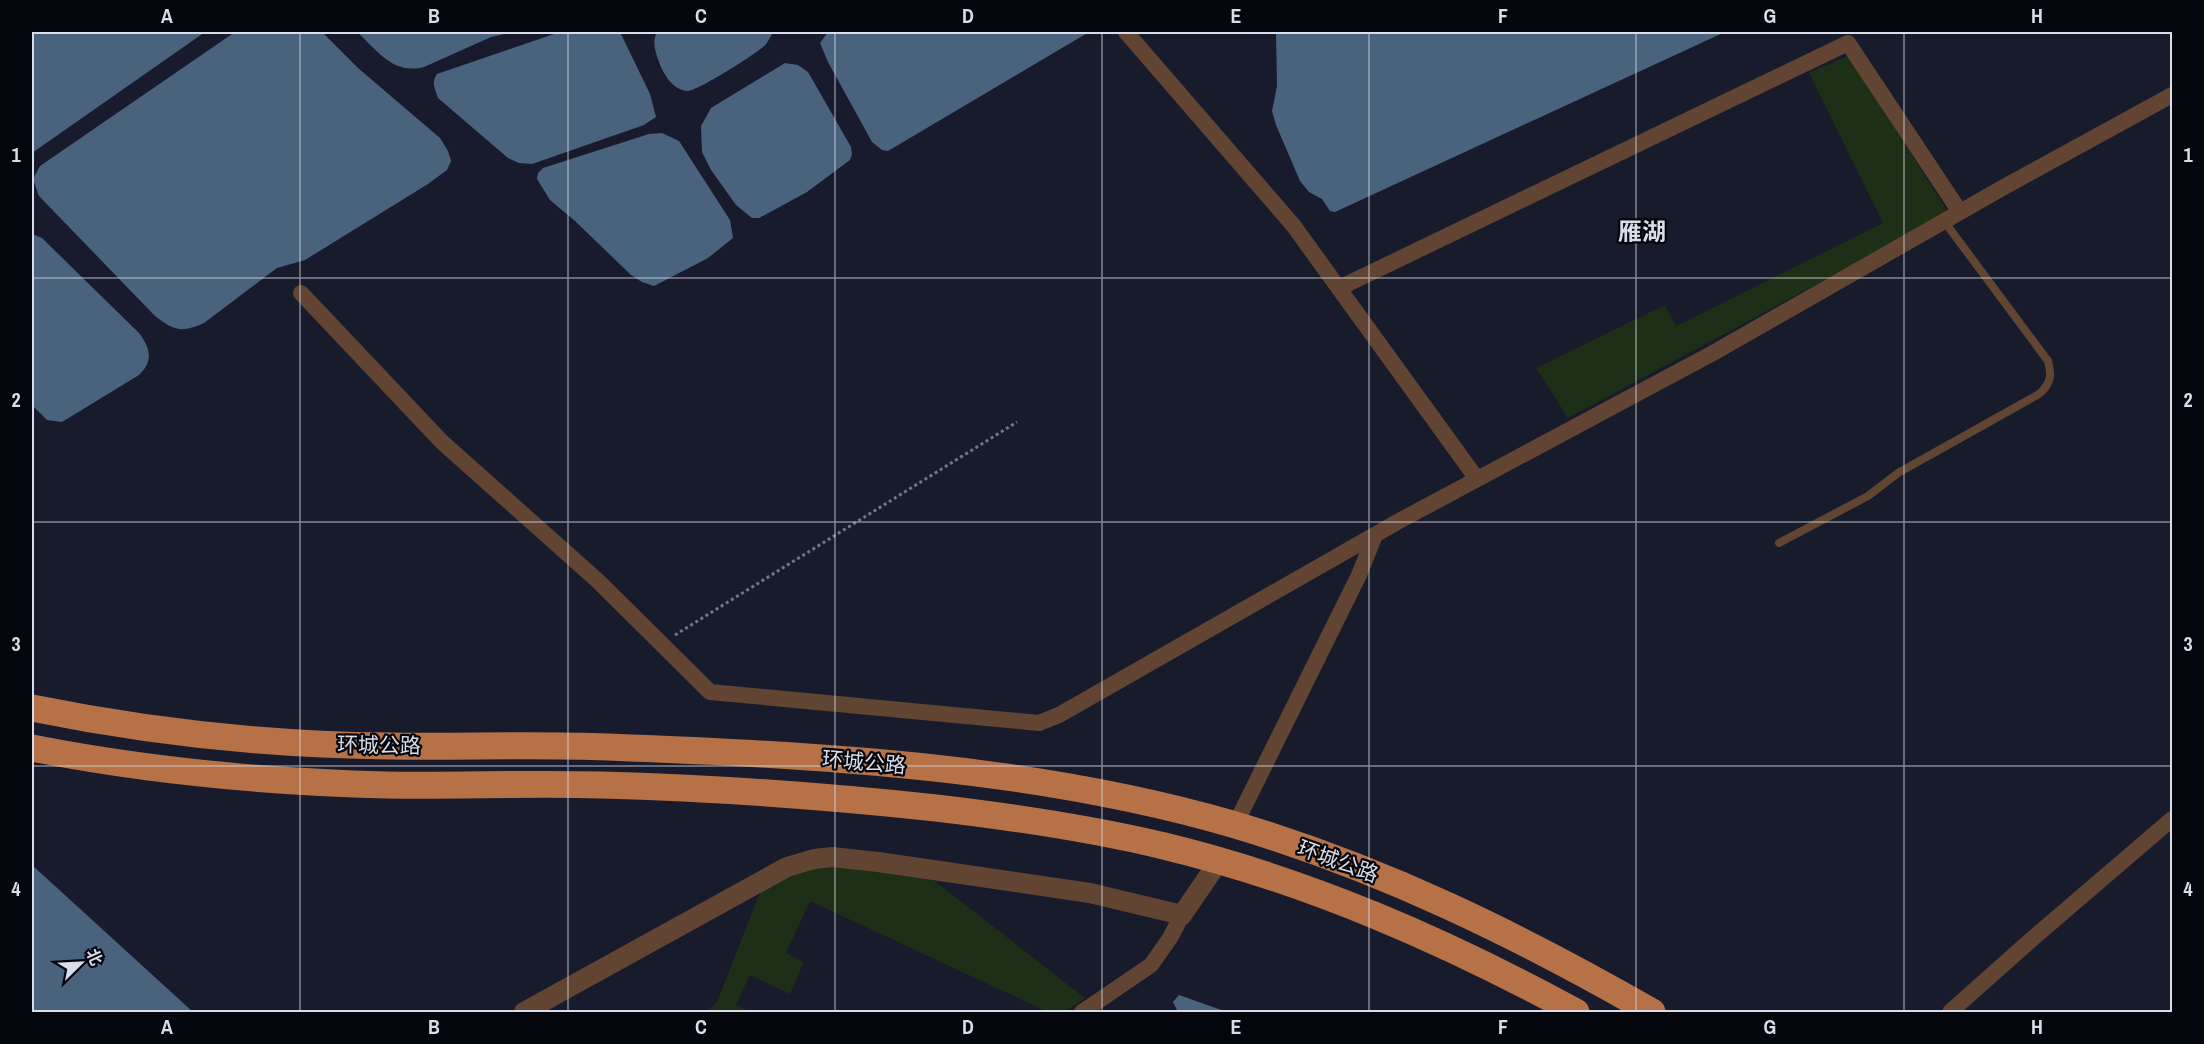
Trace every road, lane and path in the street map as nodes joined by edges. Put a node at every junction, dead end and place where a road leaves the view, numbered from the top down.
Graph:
1 (1125, 32) edge
2 (2172, 95) edge
3 (1960, 212) junction
4 (1944, 221) junction
5 (1339, 288) junction
6 (301, 293) dead end
7 (1017, 422) dead end
8 (1477, 479) junction
9 (1375, 535) junction
10 (1779, 543) dead end
11 (660, 644) junction
12 (32, 708) edge
13 (32, 748) edge
14 (2172, 819) edge
15 (1235, 825) junction
16 (1219, 861) junction
17 (1182, 915) junction
18 (533, 1011) edge
19 (1082, 1012) edge
20 (1576, 1012) edge
21 (1652, 1012) edge
22 (1950, 1012) edge

1 - 5 street
2 - 3 street
3 - 4 street
3 - 5 street
4 - 8 street
4 - 10 lane
5 - 8 street
6 - 11 street
7 - 11 path
8 - 9 street
9 - 11 street
9 - 15 street
12 - 15 highway, 环城公路
13 - 16 highway, 环城公路
14 - 22 street
15 - 21 highway, 环城公路
16 - 17 street
16 - 20 highway, 环城公路
17 - 18 street
17 - 19 street

